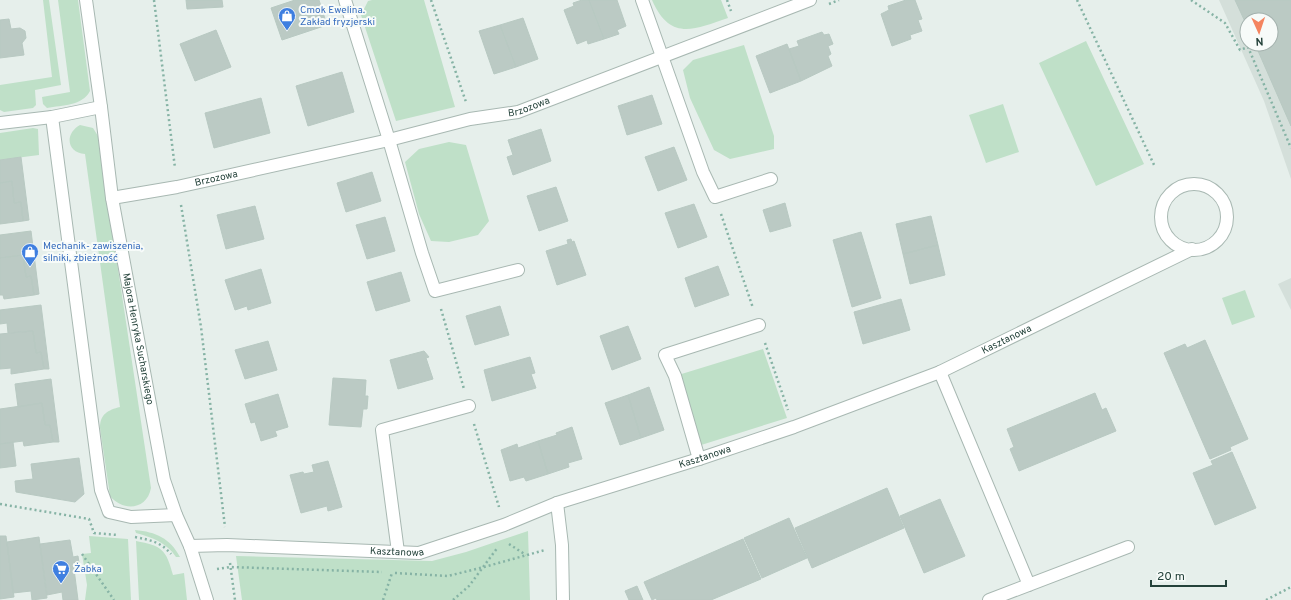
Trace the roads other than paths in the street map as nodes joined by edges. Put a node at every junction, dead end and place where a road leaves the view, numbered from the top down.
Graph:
1 (86, 0) edge
2 (345, 0) edge
3 (642, 0) edge
4 (810, 0) edge
5 (664, 57) junction
6 (101, 107) junction
7 (52, 117) junction
8 (0, 123) edge
9 (389, 140) junction
10 (771, 179) dead end
11 (112, 198) junction
12 (1192, 249) junction
13 (518, 270) dead end
14 (759, 325) dead end
15 (940, 372) junction
16 (469, 406) dead end
17 (699, 459) junction
18 (557, 503) junction
19 (176, 515) junction
20 (190, 546) junction
21 (1128, 547) dead end
22 (398, 552) junction
23 (1029, 585) junction
24 (207, 600) edge
25 (562, 600) edge
26 (989, 600) edge

1 - 6 street, Majora Henryka Sucharskiego
2 - 9 street
3 - 5 street
4 - 5 street, Brzozowa
5 - 9 street, Brzozowa
5 - 10 street
6 - 7 street
6 - 11 street, Majora Henryka Sucharskiego
7 - 8 street
7 - 19 street
9 - 11 street, Brzozowa
9 - 13 street
11 - 19 street, Majora Henryka Sucharskiego
12 - 12 street
12 - 15 street, Kasztanowa
14 - 17 street
15 - 17 street, Kasztanowa
15 - 23 street
16 - 22 street
17 - 18 street, Kasztanowa
18 - 22 street, Kasztanowa
18 - 25 street
19 - 20 street, Majora Henryka Sucharskiego
20 - 22 street, Kasztanowa
20 - 24 street, Majora Henryka Sucharskiego
21 - 23 street
23 - 26 street

